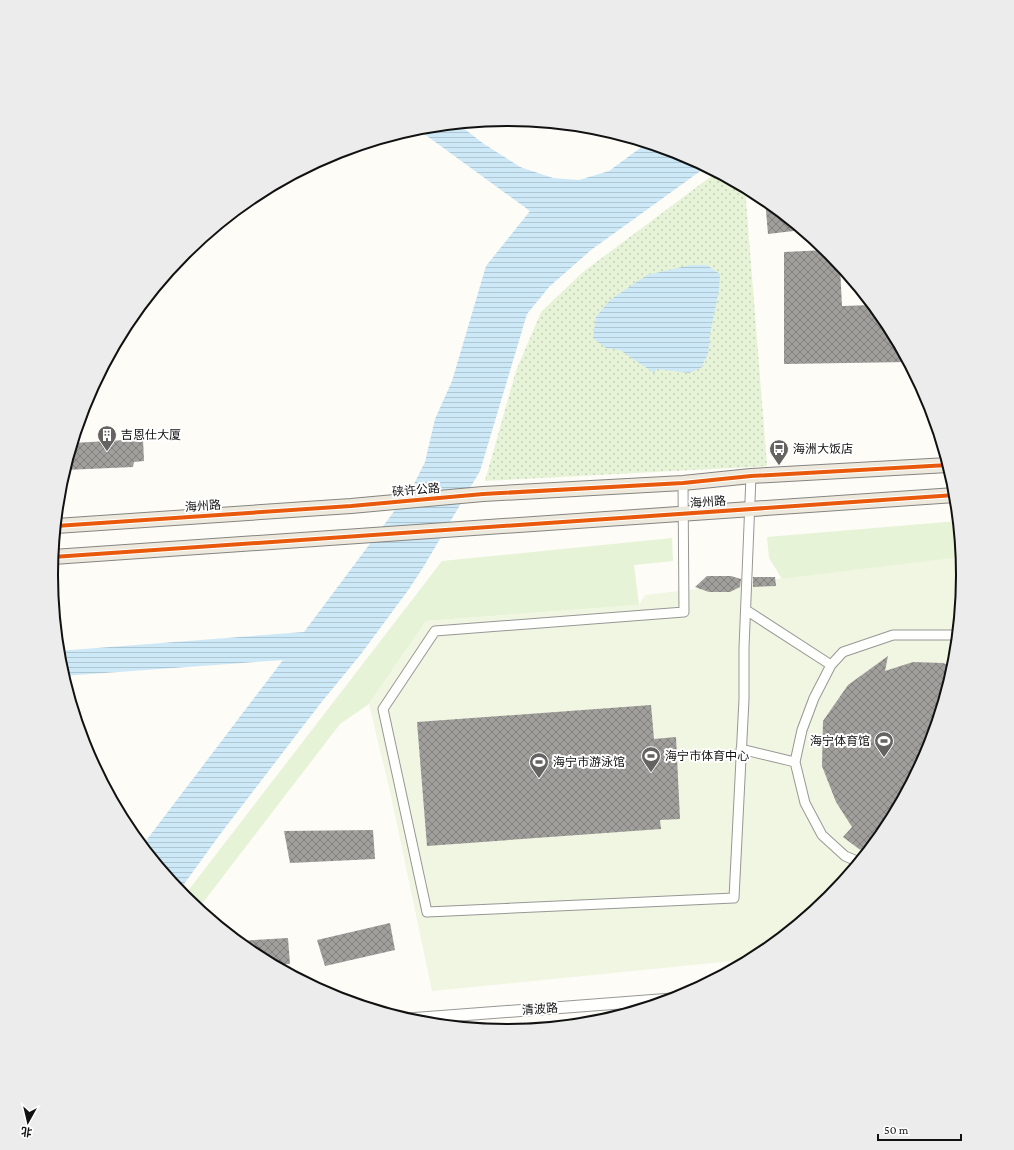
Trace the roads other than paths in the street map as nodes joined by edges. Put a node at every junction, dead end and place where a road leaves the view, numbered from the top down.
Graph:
1 (942, 465) edge
2 (751, 476) junction
3 (683, 483) junction
4 (483, 494) joint
5 (948, 495) edge
6 (351, 506) joint
7 (750, 509) junction
8 (683, 514) junction
9 (61, 526) edge
10 (59, 557) edge
11 (746, 610) junction
12 (952, 635) edge
13 (831, 665) junction
14 (742, 749) junction
15 (795, 762) junction
16 (854, 860) edge
17 (649, 1001) edge
18 (432, 1017) edge

1 - 2 main road, 海州路
2 - 3 main road, 海州路
2 - 7 street
3 - 4 main road, 海州路
3 - 8 street
4 - 6 main road, 硖许公路
5 - 7 main road, 海州路
6 - 9 main road, 海州路
7 - 8 main road, 海州路
7 - 11 street
8 - 10 main road, 海州路
8 - 14 street
11 - 13 street
11 - 14 street
12 - 13 street
13 - 15 street
14 - 15 street
15 - 16 street
17 - 18 street, 清波路

